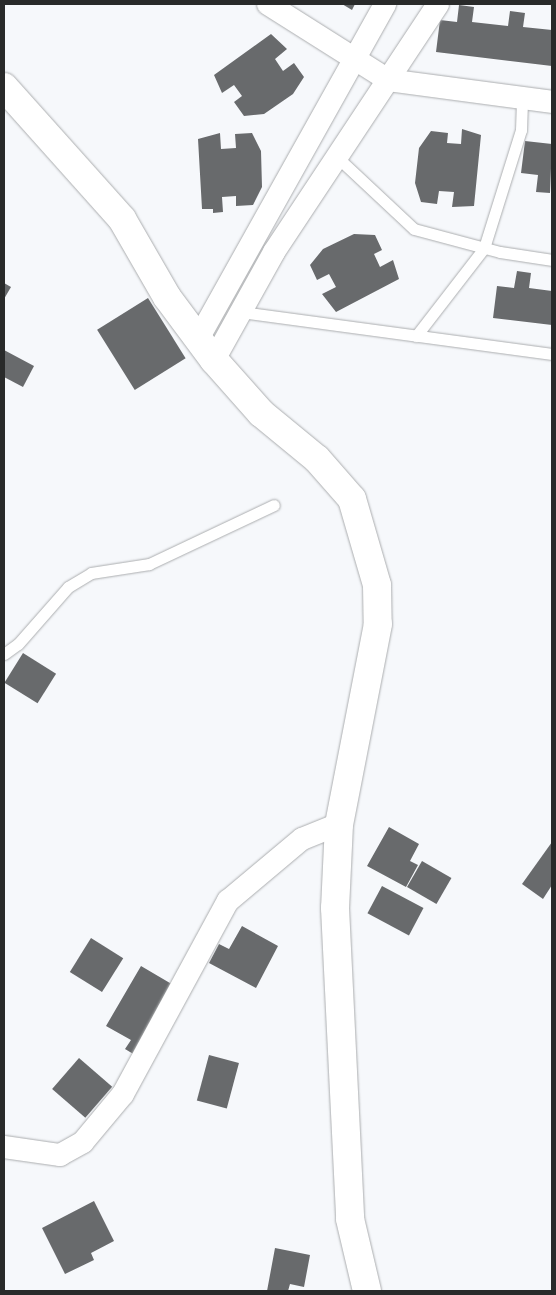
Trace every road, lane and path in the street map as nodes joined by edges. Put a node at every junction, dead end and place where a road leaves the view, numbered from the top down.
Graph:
1 (268, 4) edge
2 (385, 4) edge
3 (438, 4) edge
4 (353, 60) junction
5 (388, 80) junction
6 (4, 87) edge
7 (522, 98) junction
8 (552, 102) edge
9 (336, 157) junction
10 (484, 248) junction
11 (552, 260) edge
12 (241, 312) junction
13 (416, 336) junction
14 (206, 349) junction
15 (552, 354) edge
16 (274, 506) dead end
17 (4, 654) edge
18 (339, 824) junction
19 (4, 1147) edge
20 (368, 1291) edge

1 - 4 street
2 - 4 street
3 - 5 street
4 - 5 street
4 - 14 street
5 - 7 street
5 - 9 street
6 - 14 main road
7 - 8 street
7 - 10 lane
9 - 10 lane
9 - 12 street
10 - 11 lane
10 - 13 lane
12 - 13 lane
12 - 14 street
13 - 15 lane
14 - 18 main road
16 - 17 lane
18 - 19 street
18 - 20 main road

